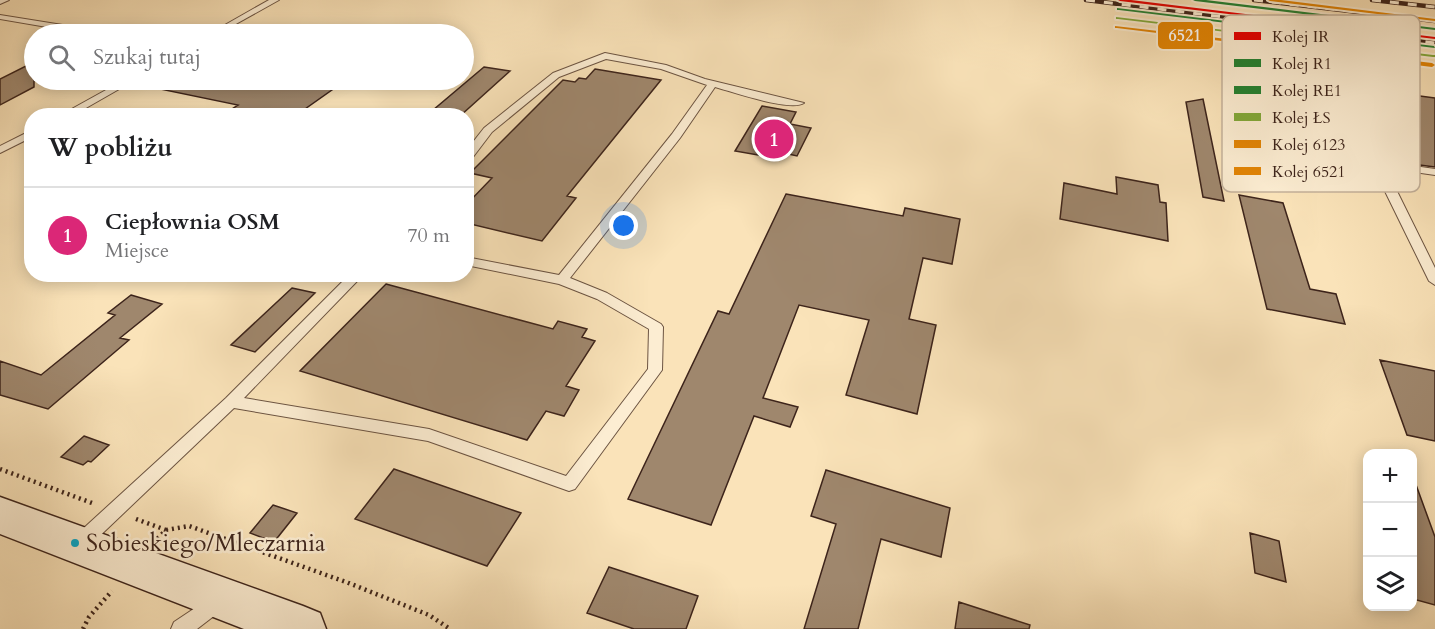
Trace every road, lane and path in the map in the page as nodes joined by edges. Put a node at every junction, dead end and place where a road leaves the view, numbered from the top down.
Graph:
1 (4, 0) edge
2 (275, 0) edge
3 (0, 2) edge
4 (0, 17) edge
5 (41, 24) edge
6 (231, 24) edge
7 (713, 84) junction
8 (112, 90) edge
9 (799, 103) dead end
10 (79, 108) edge
11 (24, 137) edge
12 (474, 148) edge
13 (0, 150) edge
14 (1420, 170) edge
15 (1435, 172) edge
16 (1391, 192) edge
17 (474, 263) edge
18 (562, 280) junction
19 (1435, 281) edge
20 (350, 282) edge
21 (231, 402) junction
22 (0, 515) edge
23 (166, 530) dead end
24 (78, 544) junction
25 (222, 599) junction
26 (181, 629) edge
27 (303, 629) edge
28 (450, 629) edge

1 - 3 lane
2 - 6 lane
4 - 5 lane
7 - 9 lane
7 - 12 lane
7 - 18 lane
8 - 10 lane
11 - 13 lane
14 - 15 lane
16 - 19 lane
17 - 18 lane
18 - 21 lane
20 - 21 lane
21 - 24 lane
22 - 24 main road
23 - 28 path
24 - 25 main road
25 - 26 lane
25 - 27 main road

